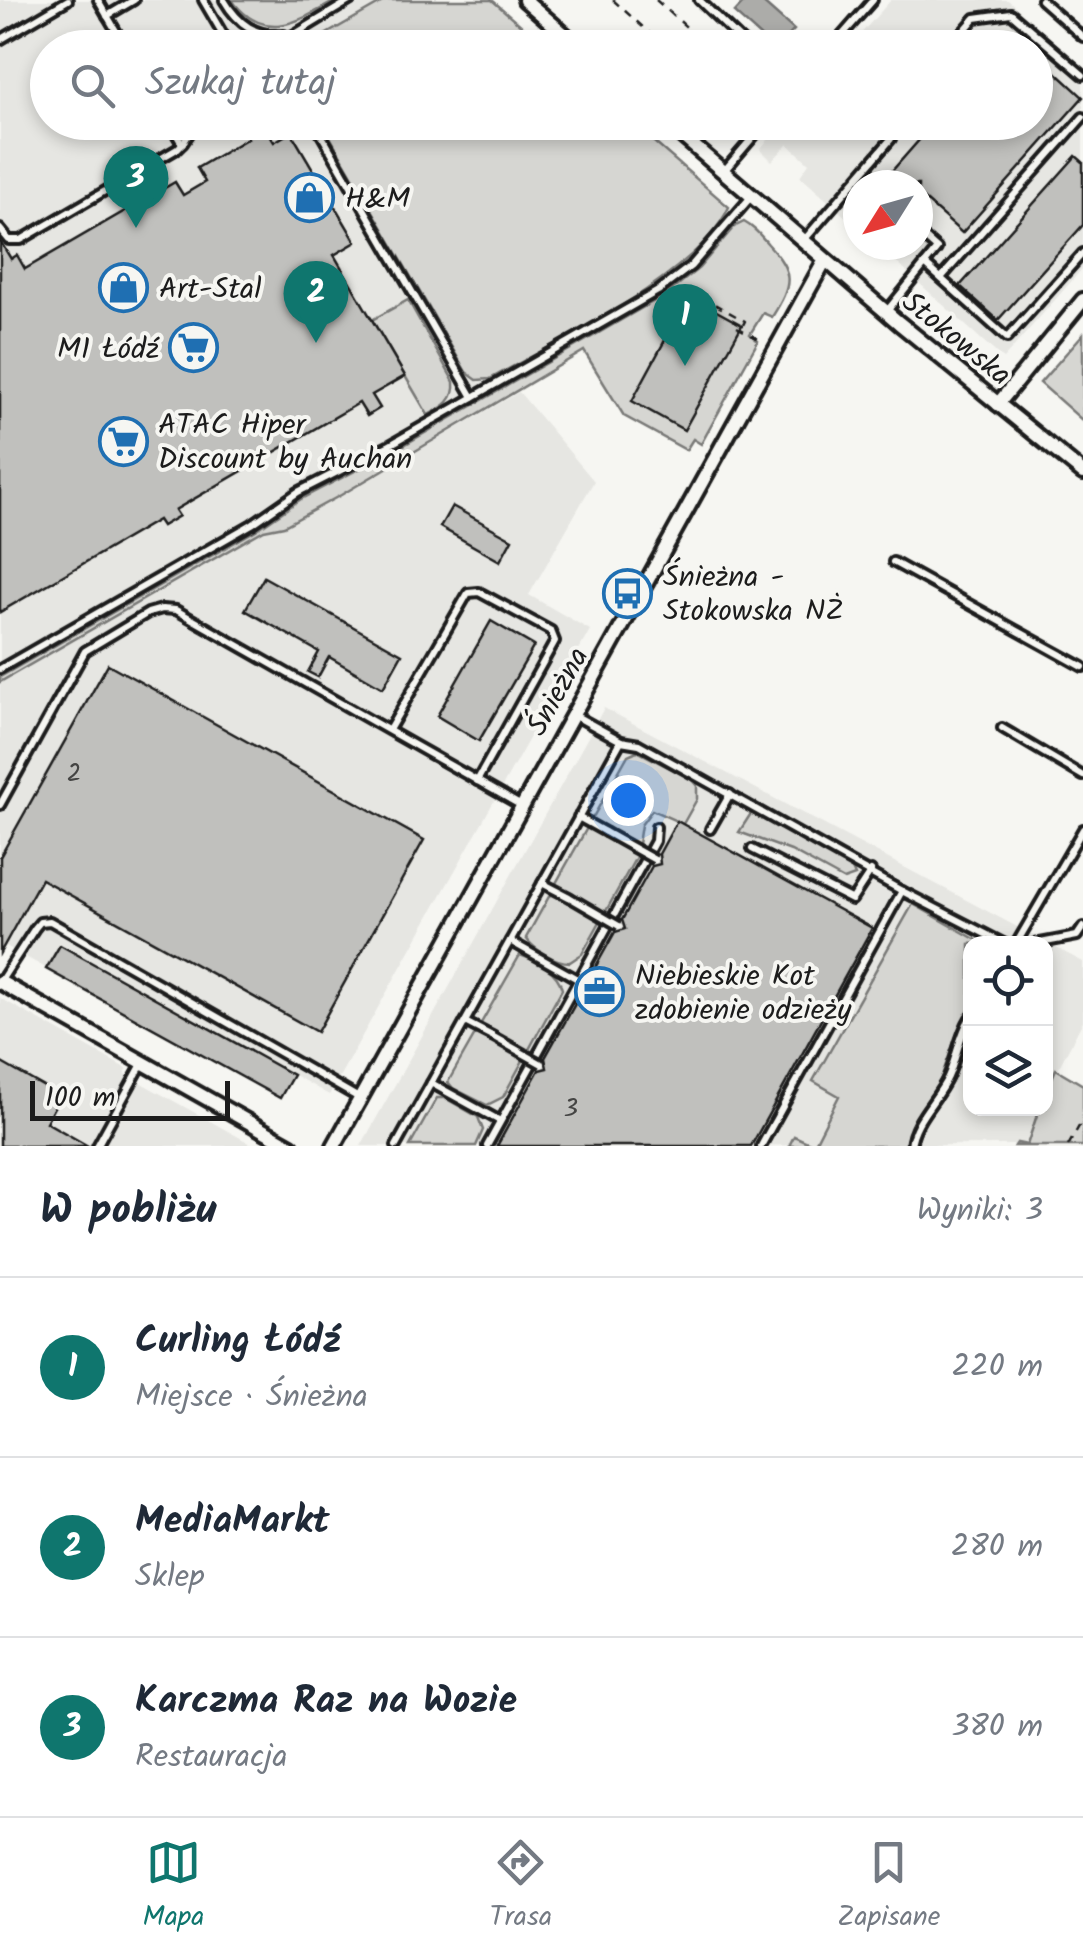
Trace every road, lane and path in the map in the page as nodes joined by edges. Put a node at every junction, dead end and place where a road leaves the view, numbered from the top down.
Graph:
1 (68, 0) edge
2 (98, 0) edge
3 (134, 0) edge
4 (203, 0) edge
5 (224, 0) edge
6 (351, 0) edge
7 (526, 0) edge
8 (612, 0) edge
9 (656, 0) edge
10 (698, 0) edge
11 (873, 0) edge
12 (1041, 0) edge
13 (107, 16) junction
14 (115, 30) edge
15 (220, 30) edge
16 (253, 30) edge
17 (298, 30) edge
18 (560, 30) edge
19 (646, 30) edge
20 (690, 30) edge
21 (729, 30) edge
22 (847, 30) edge
23 (965, 30) edge
24 (1031, 30) edge
25 (1083, 37) edge
26 (0, 40) edge
27 (1053, 49) edge
28 (1083, 75) edge
29 (1083, 117) edge
30 (180, 140) edge
31 (185, 140) edge
32 (324, 140) edge
33 (687, 140) edge
34 (751, 140) edge
35 (890, 140) edge
36 (182, 144) junction
37 (864, 170) edge
38 (723, 172) junction
39 (843, 194) edge
40 (751, 197) junction
41 (0, 228) edge
42 (803, 241) junction
43 (1083, 252) edge
44 (825, 260) junction
45 (928, 260) edge
46 (925, 264) junction
47 (941, 278) junction
48 (1083, 300) edge
49 (886, 312) junction
50 (655, 324) dead end
51 (762, 340) dead end
52 (473, 396) junction
53 (998, 404) junction
54 (1083, 473) edge
55 (893, 562) dead end
56 (0, 668) edge
57 (1083, 668) edge
58 (572, 714) junction
59 (1002, 728) dead end
60 (388, 730) junction
61 (621, 740) junction
62 (1083, 776) edge
63 (477, 780) junction
64 (730, 794) junction
65 (0, 805) edge
66 (522, 806) junction
67 (578, 817) junction
68 (656, 827) dead end
69 (710, 829) dead end
70 (1083, 829) edge
71 (752, 849) dead end
72 (655, 860) dead end
73 (871, 871) junction
74 (542, 883) junction
75 (902, 891) junction
76 (619, 926) dead end
77 (1083, 927) edge
78 (989, 936) edge
79 (1021, 936) edge
80 (510, 940) junction
81 (1053, 941) edge
82 (579, 980) junction
83 (0, 982) edge
84 (465, 1022) junction
85 (965, 1026) edge
86 (142, 1064) junction
87 (542, 1064) dead end
88 (431, 1083) junction
89 (360, 1098) junction
90 (1083, 1119) edge
91 (500, 1121) junction
92 (287, 1145) edge
93 (96, 1146) edge
94 (334, 1146) edge
95 (396, 1146) edge
96 (487, 1146) edge
97 (761, 1146) edge
98 (911, 1146) edge
99 (1068, 1146) edge

1 - 26 lane
2 - 13 lane
3 - 13 lane
4 - 15 lane
5 - 16 lane
6 - 17 lane
7 - 18 street
8 - 19 path
9 - 20 path
10 - 21 lane
11 - 22 lane
12 - 25 lane
13 - 14 lane
23 - 24 lane
27 - 28 lane
29 - 47 lane
30 - 36 lane
31 - 36 lane
32 - 52 lane
33 - 38 street, Stokowska
34 - 38 lane
35 - 37 lane
36 - 41 lane
38 - 40 street, Stokowska
39 - 42 lane
40 - 42 street, Stokowska
40 - 52 lane
42 - 44 street, Stokowska
43 - 47 lane
44 - 49 street, Stokowska
44 - 58 street, Śnieżna
45 - 46 lane
46 - 47 lane
46 - 49 lane
48 - 53 street
49 - 53 street, Stokowska
50 - 51 path
52 - 56 lane
53 - 54 street, Stokowska
55 - 57 lane
58 - 61 lane
58 - 66 street, Śnieżna
59 - 62 lane
60 - 63 lane
60 - 63 lane
60 - 65 lane
61 - 64 lane
61 - 67 lane
63 - 66 lane
64 - 69 lane
64 - 73 lane
66 - 89 street, Śnieżna
67 - 72 lane, bridge
67 - 74 lane
68 - 82 lane
70 - 79 lane
71 - 73 lane
73 - 75 lane
74 - 76 lane, bridge
74 - 80 lane
75 - 78 lane
75 - 97 lane
77 - 81 lane
80 - 82 lane
80 - 84 lane
82 - 91 lane
83 - 86 street
83 - 89 lane
84 - 87 lane, bridge
84 - 88 lane
85 - 98 lane
86 - 92 street
86 - 93 lane
88 - 91 lane
88 - 95 lane
89 - 94 street, Śnieżna
90 - 99 path
91 - 96 lane

